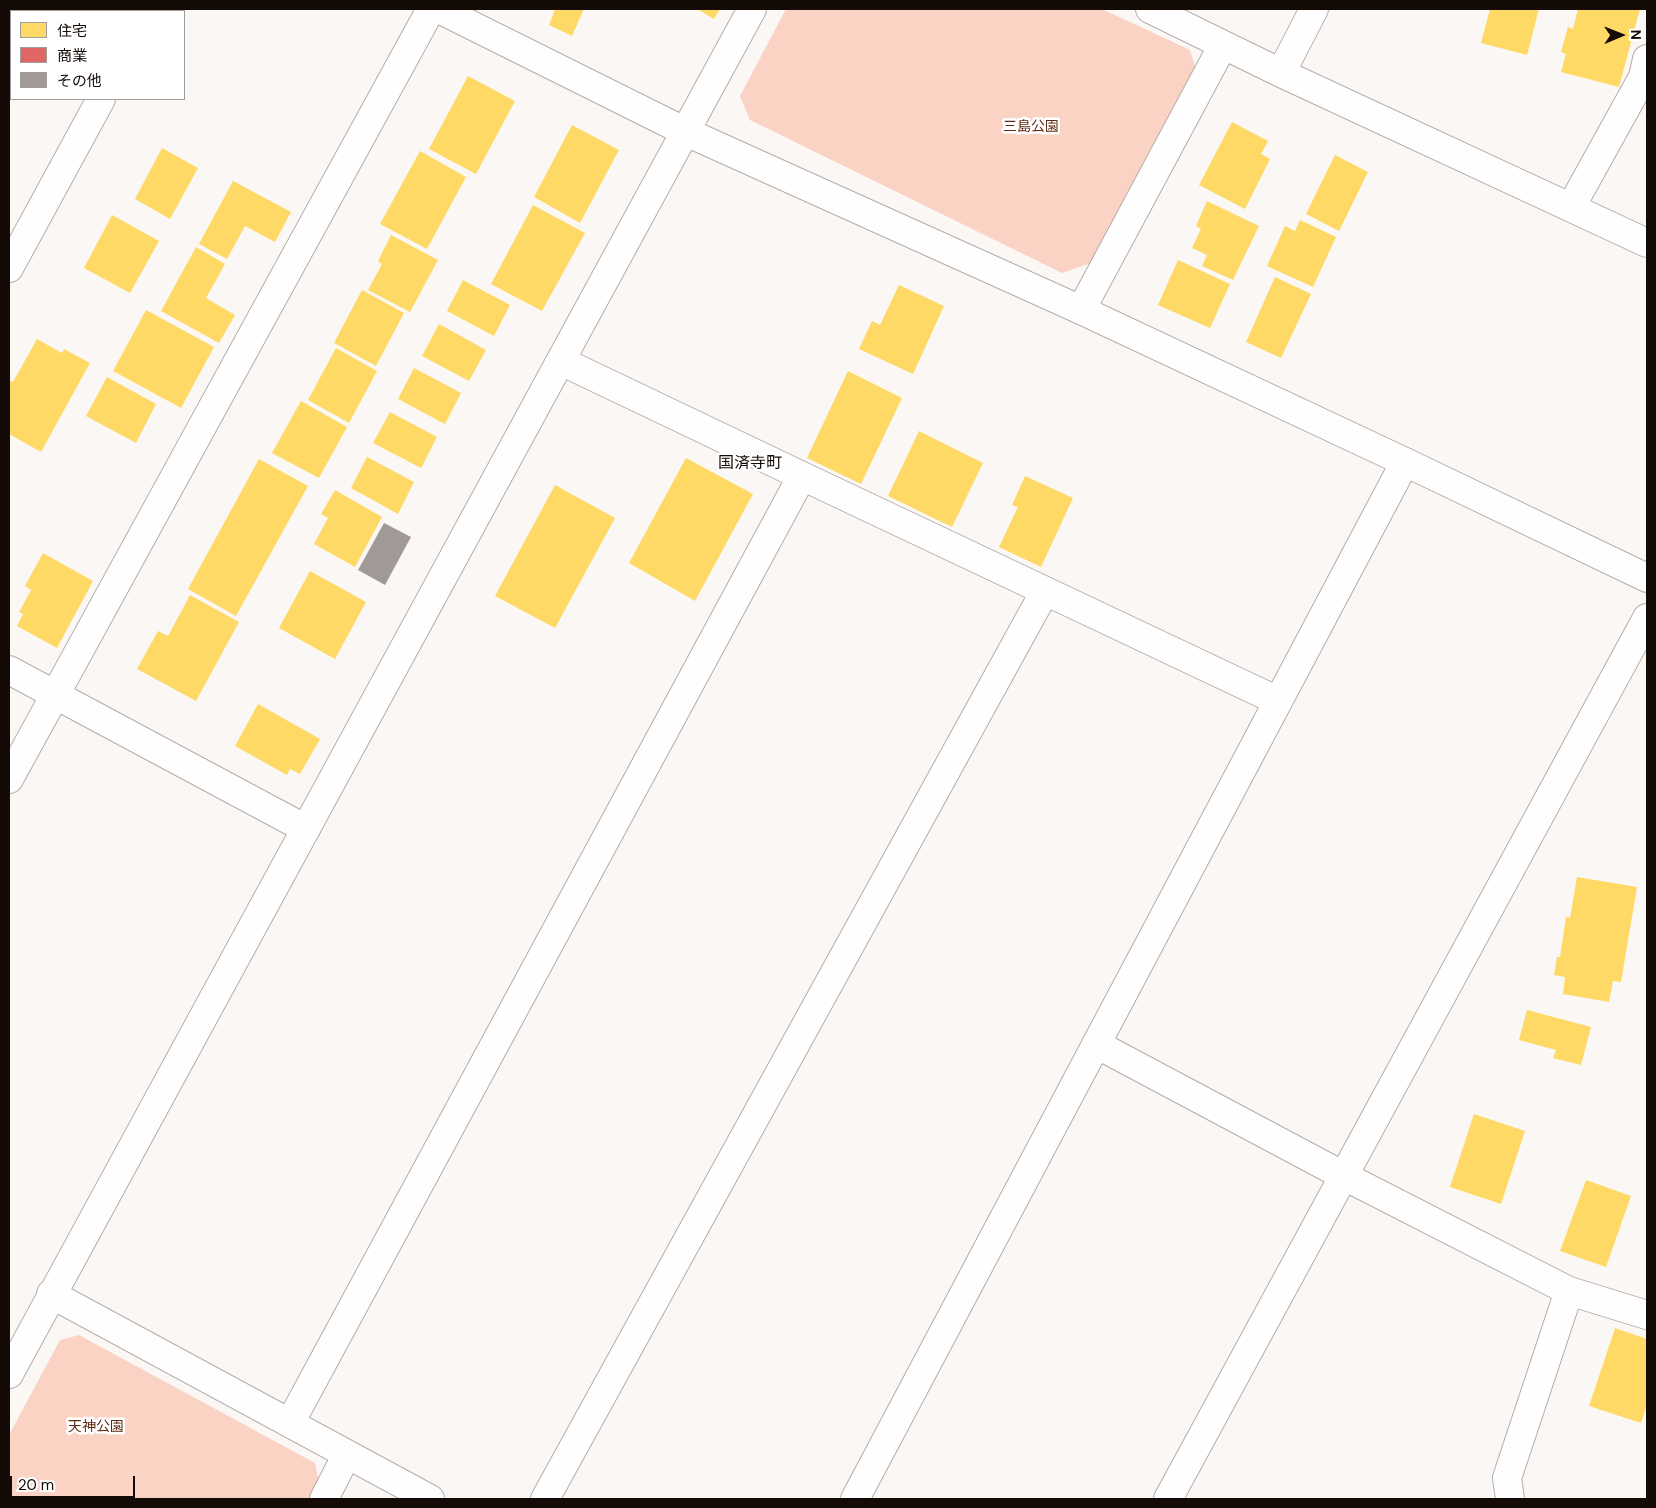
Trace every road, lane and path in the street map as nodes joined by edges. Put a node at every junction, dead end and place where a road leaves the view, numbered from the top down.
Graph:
1 (431, 9) edge
2 (439, 9) edge
3 (752, 9) edge
4 (1150, 9) edge
5 (1314, 9) edge
6 (1223, 45) junction
7 (1647, 59) edge
8 (1281, 73) junction
9 (100, 100) edge
10 (684, 131) junction
11 (1571, 207) junction
12 (1647, 243) edge
13 (9, 268) edge
14 (1081, 310) junction
15 (561, 361) junction
16 (1405, 462) junction
17 (802, 476) junction
18 (1647, 578) edge
19 (1045, 590) junction
20 (1647, 618) edge
21 (9, 670) edge
22 (54, 694) junction
23 (1278, 701) junction
24 (9, 779) edge
25 (306, 829) junction
26 (1096, 1044) junction
27 (1344, 1176) junction
28 (1570, 1291) junction
29 (51, 1294) junction
30 (1647, 1315) edge
31 (9, 1374) edge
32 (290, 1423) junction
33 (347, 1454) junction
34 (324, 1499) edge
35 (430, 1499) edge
36 (545, 1499) edge
37 (855, 1499) edge
38 (1168, 1499) edge
39 (1510, 1499) edge

1 - 22 street
2 - 10 street
3 - 10 street
4 - 6 street
5 - 8 street
6 - 8 street
6 - 14 street
7 - 11 street
8 - 11 street
9 - 13 street
10 - 14 street
10 - 15 street
11 - 12 street
14 - 16 street
15 - 17 street
15 - 25 street
16 - 18 street
16 - 23 street
17 - 19 street
17 - 32 street
19 - 23 street
19 - 36 street
20 - 27 street
21 - 22 street
22 - 24 street
22 - 25 street
23 - 26 street
25 - 29 street
26 - 27 street
26 - 37 street
27 - 28 street
27 - 38 street
28 - 30 street
28 - 39 street
29 - 31 street
29 - 32 street
32 - 33 street
33 - 34 street
33 - 35 street

